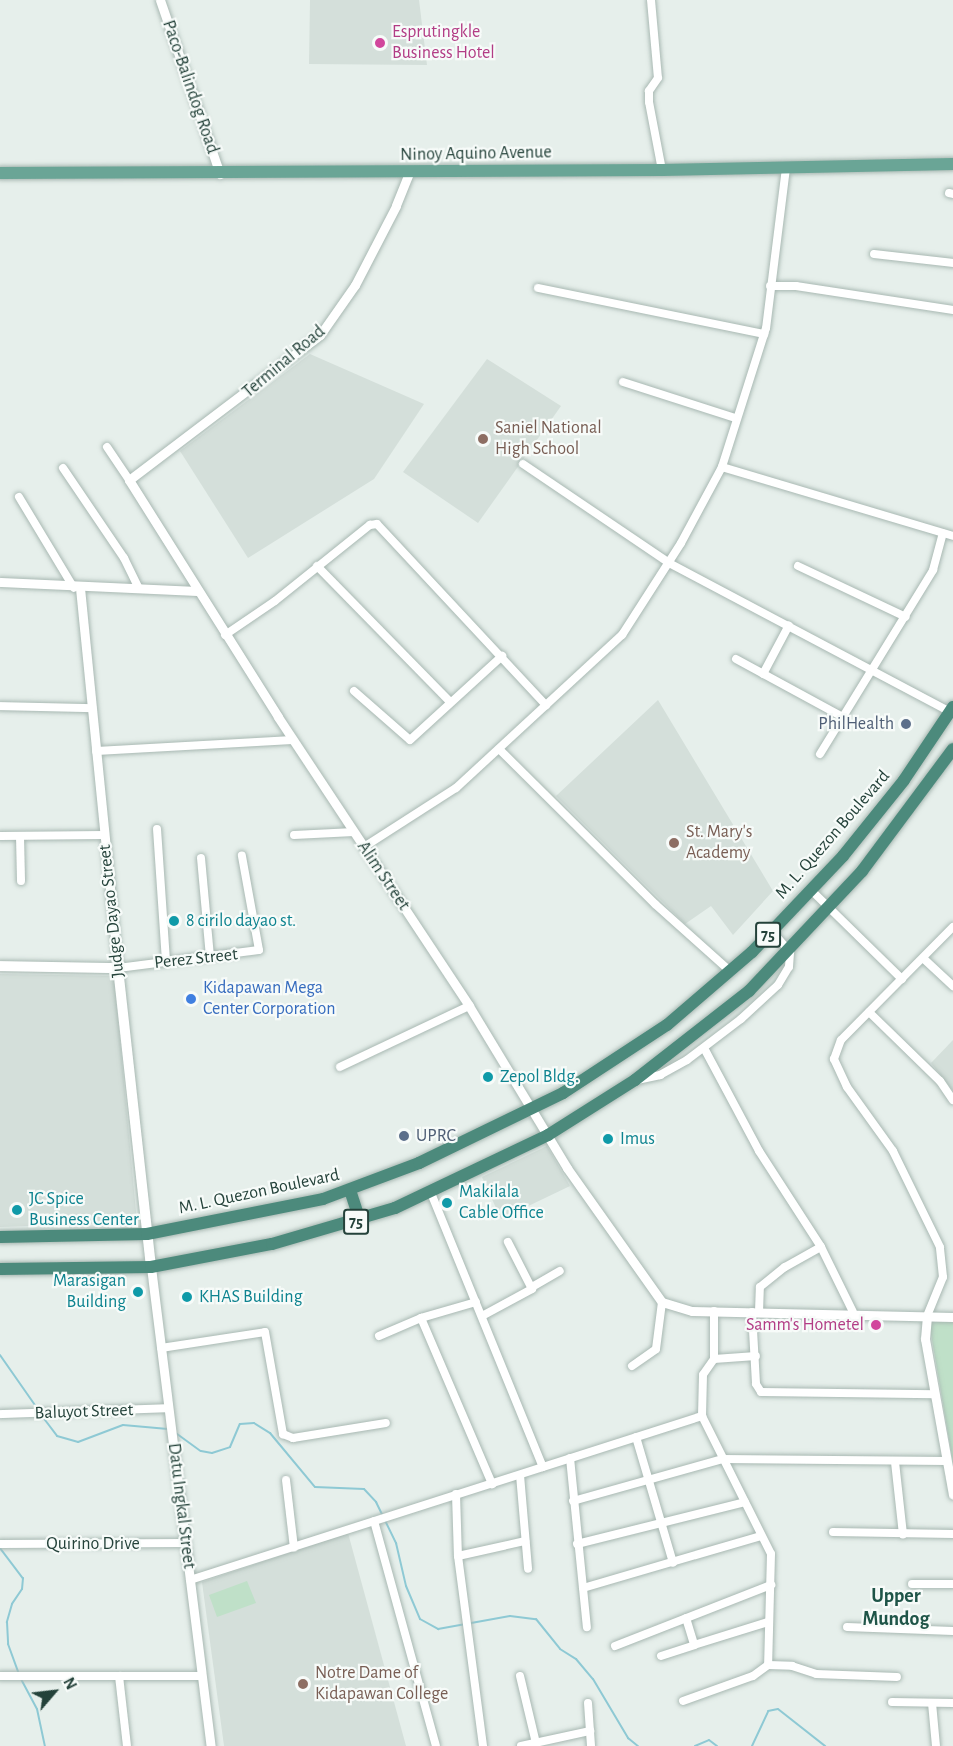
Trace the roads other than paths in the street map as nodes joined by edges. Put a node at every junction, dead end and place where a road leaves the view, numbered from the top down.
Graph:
1 (160, 0) edge
2 (651, 0) edge
3 (953, 164) edge
4 (786, 168) junction
5 (662, 170) junction
6 (409, 172) junction
7 (0, 173) edge
8 (220, 174) junction
9 (874, 254) dead end
10 (953, 263) edge
11 (770, 286) junction
12 (538, 288) dead end
13 (953, 310) edge
14 (764, 334) junction
15 (623, 382) dead end
16 (735, 418) junction
17 (107, 447) dead end
18 (523, 464) dead end
19 (722, 467) junction
20 (63, 468) dead end
21 (129, 480) junction
22 (19, 497) dead end
23 (943, 533) junction
24 (953, 536) edge
25 (669, 563) junction
26 (317, 566) junction
27 (798, 566) dead end
28 (0, 582) edge
29 (138, 586) junction
30 (77, 588) junction
31 (198, 591) junction
32 (906, 617) junction
33 (789, 625) junction
34 (225, 635) junction
35 (502, 656) junction
36 (736, 659) dead end
37 (874, 670) junction
38 (763, 674) junction
39 (354, 691) dead end
40 (449, 701) junction
41 (546, 705) junction
42 (0, 706) edge
43 (91, 708) junction
44 (952, 711) edge
45 (843, 717) junction
46 (293, 740) junction
47 (499, 749) junction
48 (953, 749) edge
49 (96, 751) junction
50 (820, 754) dead end
51 (157, 828) dead end
52 (354, 831) junction
53 (104, 835) junction
54 (294, 835) dead end
55 (0, 836) edge
56 (20, 836) junction
57 (364, 847) junction
58 (242, 856) dead end
59 (201, 858) dead end
60 (21, 881) dead end
61 (812, 891) junction
62 (830, 909) junction
63 (953, 927) edge
64 (772, 931) junction
65 (790, 952) junction
66 (210, 957) junction
67 (924, 959) junction
68 (166, 961) junction
69 (0, 966) edge
70 (118, 968) junction
71 (731, 972) junction
72 (902, 979) junction
73 (953, 986) edge
74 (469, 1006) junction
75 (869, 1012) junction
76 (704, 1047) junction
77 (340, 1067) dead end
78 (635, 1080) junction
79 (953, 1100) edge
80 (533, 1110) junction
81 (548, 1135) junction
82 (350, 1190) junction
83 (431, 1193) junction
84 (360, 1220) junction
85 (147, 1234) junction
86 (0, 1238) edge
87 (508, 1242) dead end
88 (821, 1247) junction
89 (151, 1267) junction
90 (949, 1267) edge
91 (0, 1269) edge
92 (560, 1271) dead end
93 (532, 1287) junction
94 (477, 1302) junction
95 (662, 1302) junction
96 (714, 1311) junction
97 (756, 1312) junction
98 (853, 1312) junction
99 (482, 1316) junction
100 (927, 1316) junction
101 (953, 1317) edge
102 (421, 1318) junction
103 (379, 1336) dead end
104 (161, 1348) junction
105 (756, 1356) junction
106 (714, 1359) junction
107 (632, 1366) dead end
108 (935, 1394) junction
109 (169, 1408) junction
110 (0, 1414) edge
111 (702, 1416) junction
112 (386, 1423) dead end
113 (636, 1437) junction
114 (570, 1458) junction
115 (722, 1459) junction
116 (947, 1461) junction
117 (895, 1462) junction
118 (543, 1467) junction
119 (520, 1475) junction
120 (286, 1480) dead end
121 (648, 1480) junction
122 (492, 1484) junction
123 (456, 1494) junction
124 (953, 1495) edge
125 (573, 1501) junction
126 (745, 1502) junction
127 (376, 1521) junction
128 (660, 1521) junction
129 (833, 1532) dead end
130 (953, 1534) edge
131 (903, 1535) junction
132 (761, 1536) junction
133 (525, 1541) junction
134 (186, 1543) junction
135 (0, 1544) edge
136 (577, 1544) junction
137 (294, 1548) junction
138 (459, 1556) junction
139 (673, 1563) junction
140 (528, 1569) dead end
141 (190, 1580) junction
142 (912, 1584) dead end
143 (953, 1584) edge
144 (771, 1585) junction
145 (583, 1588) junction
146 (686, 1618) junction
147 (768, 1622) junction
148 (587, 1627) dead end
149 (847, 1627) dead end
150 (953, 1631) edge
151 (694, 1645) junction
152 (615, 1646) dead end
153 (661, 1656) dead end
154 (768, 1665) junction
155 (2, 1676) edge
156 (119, 1676) junction
157 (202, 1676) junction
158 (520, 1676) dead end
159 (897, 1677) dead end
160 (683, 1701) dead end
161 (892, 1702) dead end
162 (953, 1702) edge
163 (588, 1703) dead end
164 (932, 1703) junction
165 (590, 1731) junction
166 (536, 1743) junction
167 (127, 1746) edge
168 (211, 1746) edge
169 (436, 1746) edge
170 (483, 1746) edge
171 (521, 1746) edge
172 (591, 1746) edge
173 (936, 1746) edge

1 - 8 street, Paco-Balindog Road
2 - 5 street
3 - 4 main road, Ninoy Aquino Avenue
4 - 5 main road, Ninoy Aquino Avenue
4 - 11 street
5 - 6 main road, Ninoy Aquino Avenue
6 - 8 main road, Ninoy Aquino Avenue
6 - 21 street, Terminal Road
7 - 8 main road, Ninoy Aquino Avenue
9 - 10 street
11 - 13 street
11 - 14 street
12 - 14 street
14 - 16 street
15 - 16 street
16 - 19 street
17 - 21 street, Alim Street
18 - 25 street
19 - 23 street
19 - 25 street
20 - 29 street
21 - 31 street, Alim Street
22 - 30 street
23 - 24 street
23 - 32 street
25 - 33 street
25 - 41 street
26 - 34 street
26 - 35 street
26 - 40 street
27 - 32 street
28 - 30 street
29 - 30 street
29 - 31 street
30 - 43 street, Judge Dayao Street
31 - 34 street, Alim Street
32 - 37 street
33 - 37 street
33 - 38 street
34 - 46 street, Alim Street
35 - 40 street
35 - 41 street
36 - 38 street
37 - 44 street
37 - 45 street
38 - 45 street
39 - 40 street
41 - 47 street
42 - 43 street
43 - 49 street, Judge Dayao Street
44 - 61 highway, M. L. Quezon Boulevard / 75
45 - 50 street
46 - 49 street
46 - 52 street, Alim Street
47 - 57 street
47 - 71 street
48 - 62 highway, 75
49 - 53 street, Judge Dayao Street
51 - 68 street
52 - 54 street
52 - 57 street, Alim Street
53 - 56 street
53 - 70 street, Judge Dayao Street
55 - 56 street
56 - 60 street
57 - 74 street, Alim Street
58 - 66 street, Perez Street
59 - 66 street
61 - 62 street
61 - 64 highway, M. L. Quezon Boulevard / 75
62 - 65 highway, 75
62 - 72 street
63 - 67 street
64 - 65 street
64 - 71 highway, M. L. Quezon Boulevard / 75
65 - 76 street
65 - 78 highway, 75
66 - 68 street, Perez Street
67 - 72 street
67 - 73 street
68 - 70 street, Perez Street
69 - 70 main road, Perez Street
70 - 85 main road, Judge Dayao Street
71 - 80 highway, M. L. Quezon Boulevard / 75
72 - 75 street
74 - 77 street
74 - 80 street, Alim Street
75 - 79 street
75 - 90 street
76 - 78 street
76 - 88 street
78 - 81 highway, 75
80 - 81 street, Alim Street
80 - 82 highway, M. L. Quezon Boulevard / 75
81 - 83 highway, 75
81 - 95 street, Alim Street
82 - 84 highway
82 - 85 highway, M. L. Quezon Boulevard / 75
83 - 84 highway, 75
83 - 94 street
84 - 89 highway, 75
85 - 86 highway, M. L. Quezon Boulevard / 75
85 - 89 main road, Judge Dayao Street
87 - 93 street
88 - 97 street
88 - 98 street
89 - 91 highway, 75
89 - 104 street, Datu Ingkal Street
90 - 100 street
92 - 93 street
93 - 99 street
94 - 99 street
94 - 102 street
95 - 96 street
95 - 107 street
96 - 97 street
96 - 106 street
97 - 98 street
97 - 105 street
98 - 100 street
99 - 118 street
100 - 101 street
100 - 108 street
102 - 103 street
102 - 122 street
104 - 109 street, Datu Ingkal Street
104 - 112 street
105 - 106 street
105 - 108 street
106 - 111 street
108 - 116 street
109 - 110 street, Baluyot Street
109 - 134 street, Datu Ingkal Street
111 - 113 street
111 - 115 street
113 - 114 street
113 - 121 street
114 - 118 street
114 - 125 street
115 - 117 street
115 - 121 street
115 - 126 street
116 - 117 street
116 - 124 street
117 - 131 street
118 - 119 street
119 - 122 street
119 - 133 street
120 - 137 street
121 - 125 street
121 - 128 street
122 - 123 street
123 - 127 street
123 - 138 street
125 - 136 street
126 - 128 street
126 - 132 street
127 - 137 street
127 - 169 street
128 - 136 street
128 - 139 street
129 - 131 street
130 - 131 street
132 - 139 street
132 - 144 street
133 - 138 street
133 - 140 street
134 - 135 street, Quirino Drive
134 - 141 street, Datu Ingkal Street
136 - 145 street
137 - 141 street
138 - 170 street
139 - 145 street
141 - 157 street, Datu Ingkal Street
142 - 143 street
144 - 146 street
144 - 147 street
145 - 148 street
146 - 151 street
146 - 152 street
147 - 151 street
147 - 154 street
149 - 150 street
151 - 153 street
154 - 159 street
154 - 160 street
155 - 156 street
156 - 157 street
156 - 167 street
157 - 168 street, Datu Ingkal Street
158 - 166 street
161 - 164 street
162 - 164 street
163 - 165 street
164 - 173 street
165 - 166 street
165 - 172 street
166 - 171 street

